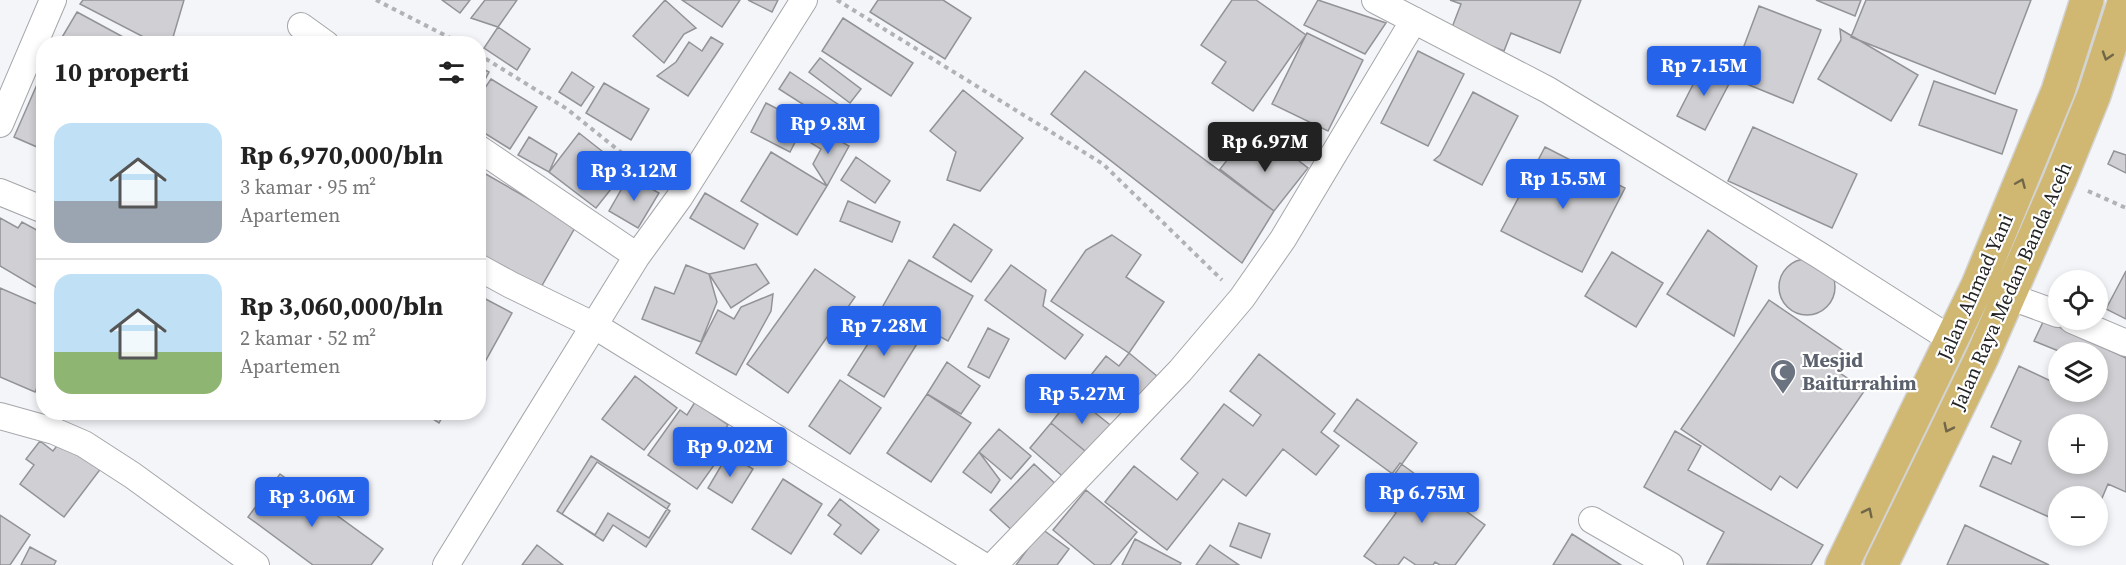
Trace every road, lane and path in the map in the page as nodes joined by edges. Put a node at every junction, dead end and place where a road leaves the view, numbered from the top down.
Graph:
1 (53, 0) edge
2 (376, 0) edge
3 (804, 0) edge
4 (837, 0) edge
5 (1375, 0) edge
6 (2087, 0) edge
7 (2125, 0) edge
8 (1414, 20) junction
9 (301, 26) dead end
10 (37, 36) edge
11 (315, 36) edge
12 (446, 36) edge
13 (36, 39) edge
14 (486, 59) edge
15 (0, 123) edge
16 (486, 153) edge
17 (2060, 179) junction
18 (0, 192) edge
19 (679, 198) junction
20 (36, 207) edge
21 (2126, 208) edge
22 (637, 256) junction
23 (486, 271) edge
24 (1978, 285) junction
25 (2008, 296) junction
26 (1242, 298) junction
27 (2048, 310) edge
28 (595, 326) junction
29 (2094, 330) edge
30 (1952, 340) junction
31 (2126, 344) edge
32 (0, 416) edge
33 (1592, 520) dead end
34 (256, 565) edge
35 (446, 565) edge
36 (982, 565) edge
37 (994, 565) edge
38 (1670, 565) edge
39 (1842, 565) edge
40 (1881, 565) edge

1 - 10 street
2 - 12 path
3 - 19 street
4 - 26 path
5 - 8 street
24 -> 6 main road, Jalan Ahmad Yani
7 -> 17 main road, Jalan Raya Medan Banda Aceh
8 - 26 street
8 - 30 street
9 - 11 street
13 - 15 street
14 - 19 path
16 - 22 street
17 - 21 path
17 - 25 main road, Jalan Raya Medan Banda Aceh
18 - 20 street
19 - 22 street
22 - 28 street
23 - 28 street
24 - 25 street
24 - 30 main road, Jalan Ahmad Yani
25 - 27 street
25 -> 40 main road, Jalan Raya Medan Banda Aceh
26 - 37 street
28 - 35 street
28 - 36 street
29 - 31 street
39 -> 30 main road, Jalan Ahmad Yani
32 - 34 street
33 - 38 street

